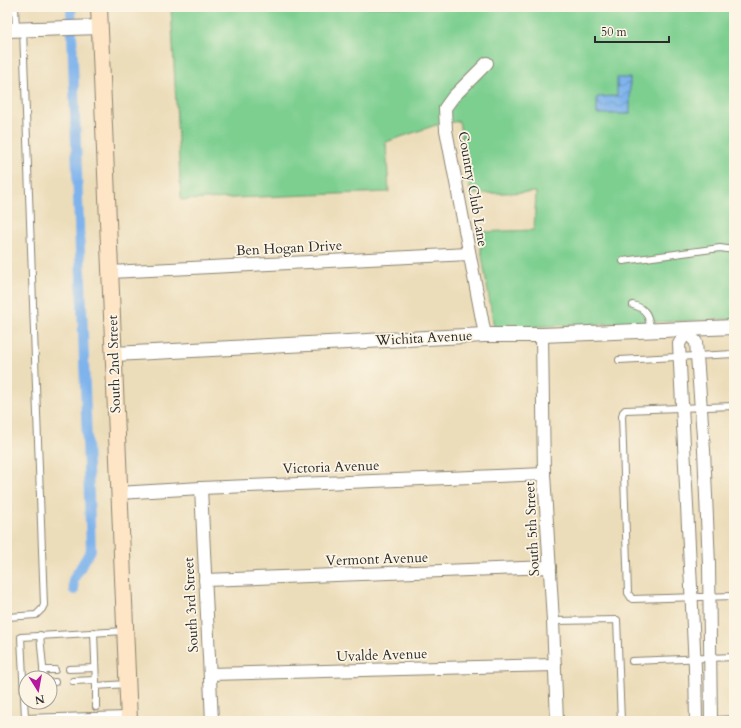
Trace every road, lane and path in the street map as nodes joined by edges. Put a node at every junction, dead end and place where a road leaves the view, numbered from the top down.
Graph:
1 (15, 7) edge
2 (99, 7) edge
3 (100, 27) junction
4 (15, 30) edge
5 (487, 63) dead end
6 (734, 250) edge
7 (469, 254) junction
8 (622, 261) dead end
9 (110, 272) junction
10 (632, 305) dead end
11 (734, 327) edge
12 (651, 330) junction
13 (485, 335) junction
14 (542, 335) junction
15 (114, 354) junction
16 (734, 354) edge
17 (680, 357) junction
18 (697, 357) junction
19 (619, 360) dead end
20 (734, 406) edge
21 (701, 407) junction
22 (682, 408) junction
23 (544, 474) junction
24 (201, 488) junction
25 (118, 493) junction
26 (550, 567) junction
27 (205, 580) junction
28 (734, 596) edge
29 (692, 598) junction
30 (709, 598) junction
31 (7, 617) edge
32 (553, 621) junction
33 (125, 631) junction
34 (94, 632) junction
35 (40, 635) junction
36 (734, 657) edge
37 (695, 659) junction
38 (710, 659) junction
39 (632, 661) dead end
40 (555, 665) junction
41 (95, 668) junction
42 (70, 669) dead end
43 (43, 670) edge
44 (210, 674) junction
45 (73, 681) dead end
46 (96, 683) junction
47 (127, 684) junction
48 (96, 707) dead end
49 (128, 718) edge
50 (734, 719) edge
51 (711, 720) edge
52 (212, 721) edge
53 (557, 721) edge
54 (621, 721) edge
55 (695, 721) edge

1 - 4 lane
2 - 3 main road, South 2nd Street
3 - 4 street
3 - 9 main road, South 2nd Street
4 - 31 lane
5 - 7 street, Country Club Lane
6 - 8 lane
7 - 9 street, Ben Hogan Drive
7 - 13 street, Country Club Lane
9 - 15 main road, South 2nd Street
10 - 12 lane
11 - 12 street, Wichita Avenue
12 - 14 street, Wichita Avenue
13 - 14 street, Wichita Avenue
13 - 15 street, Wichita Avenue
14 - 23 street, South 5th Street
15 - 25 main road, South 2nd Street
16 - 18 lane
17 - 18 lane
17 - 18 street
17 - 19 lane
17 - 22 street
18 - 21 street
20 - 21 lane
21 - 22 lane
21 - 30 street
22 - 29 street
22 - 29 lane
23 - 24 street, Victoria Avenue
23 - 26 street, South 5th Street
24 - 25 street, Victoria Avenue
24 - 27 street, South 3rd Street
25 - 33 main road, South 2nd Street
26 - 27 street, Vermont Avenue
26 - 32 street, South 5th Street
27 - 44 street, South 3rd Street
28 - 30 lane
29 - 30 lane
29 - 37 street
30 - 38 street
32 - 40 street, South 5th Street
32 - 54 lane
33 - 34 lane
33 - 47 main road, South 2nd Street
34 - 35 lane
34 - 41 lane
35 - 43 lane
35 - 49 lane
36 - 38 lane
37 - 38 lane
37 - 39 lane
37 - 55 street
38 - 51 street
40 - 44 street, Uvalde Avenue
40 - 53 street, South 5th Street
41 - 42 lane
41 - 46 lane
44 - 52 street, South 3rd Street
45 - 46 lane
46 - 47 lane
46 - 48 lane
47 - 49 main road, South 2nd Street
50 - 51 lane
51 - 55 lane

